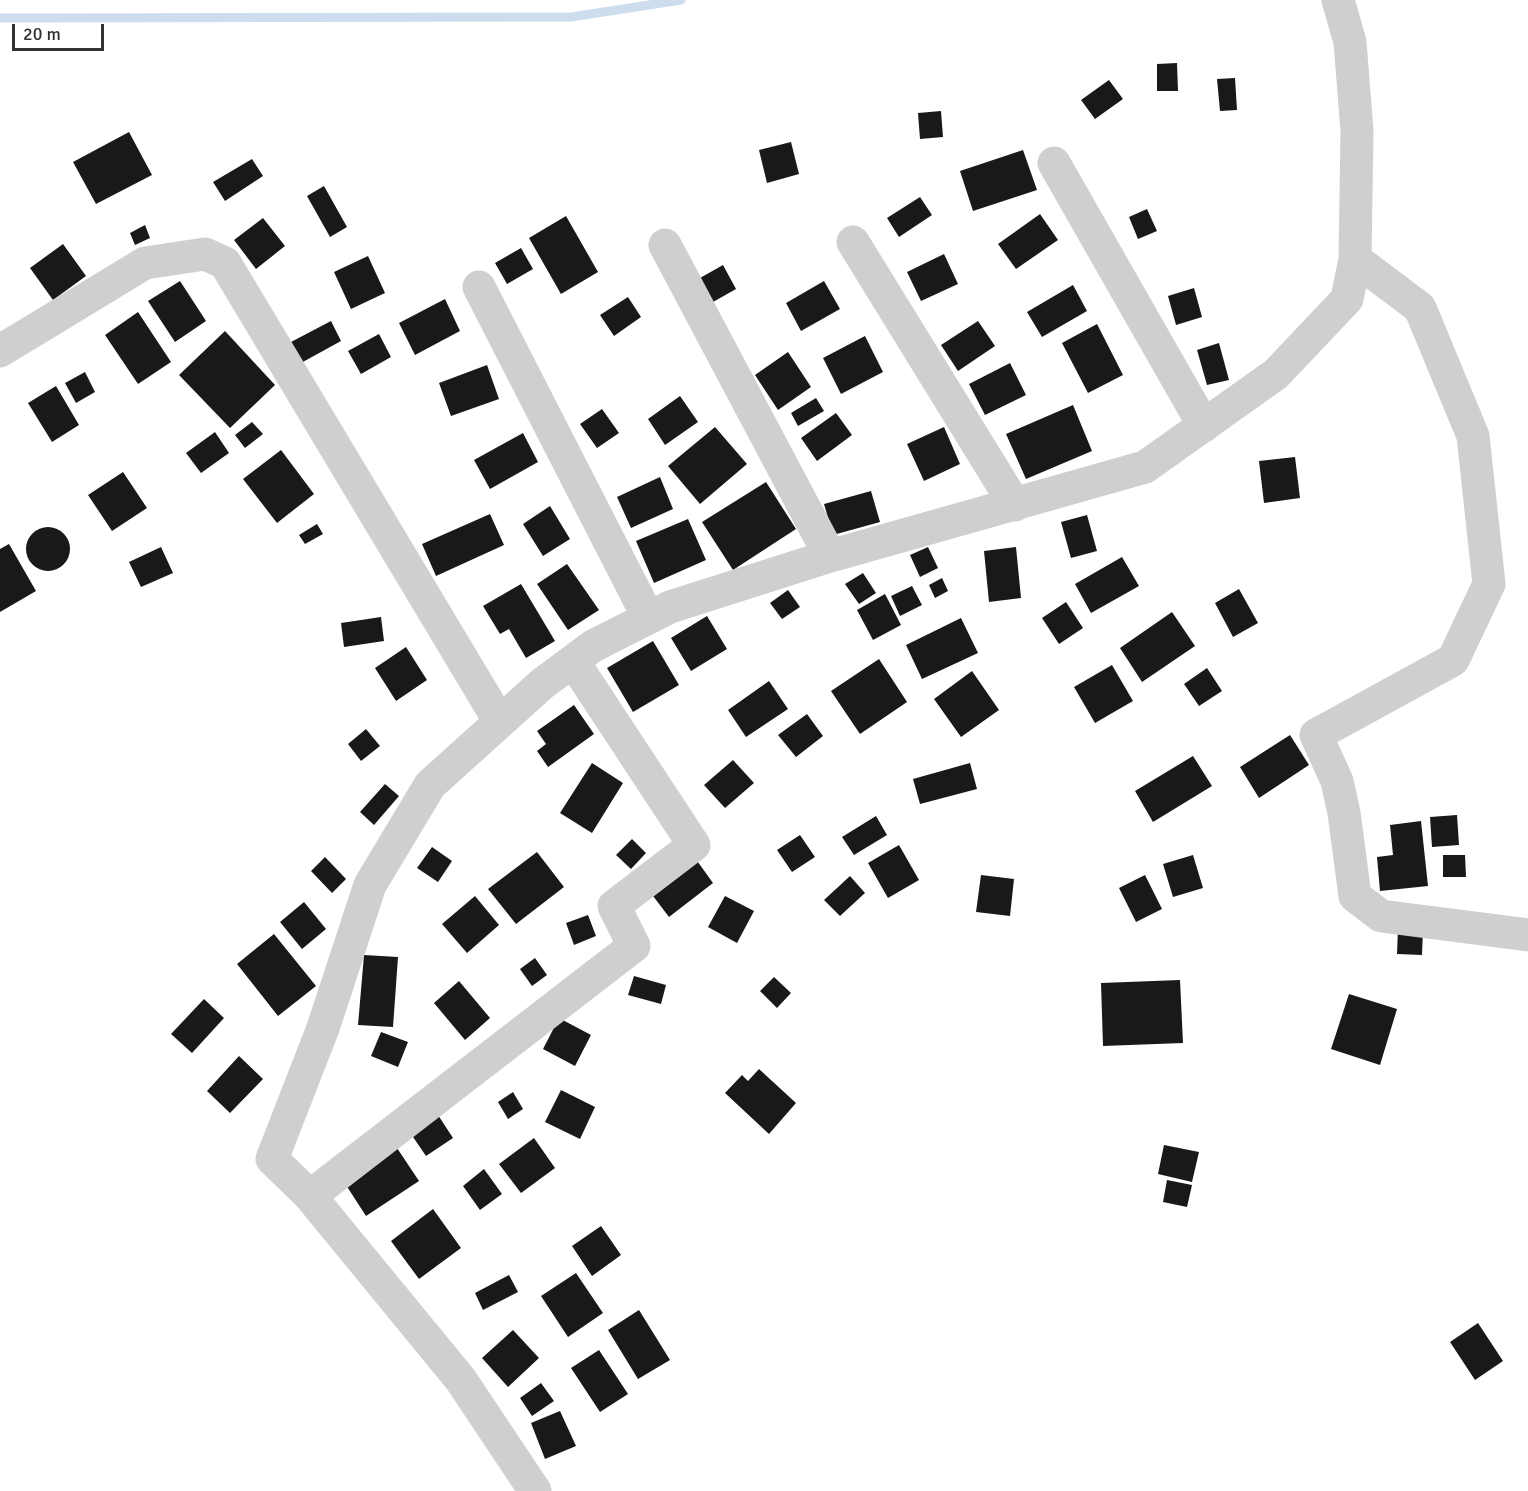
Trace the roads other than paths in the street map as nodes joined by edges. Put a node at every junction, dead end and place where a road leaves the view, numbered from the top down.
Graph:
1 (1338, 0) edge
2 (1054, 163) dead end
3 (853, 242) dead end
4 (665, 244) dead end
5 (1355, 259) junction
6 (479, 287) dead end
7 (0, 351) edge
8 (1204, 426) junction
9 (1015, 505) junction
10 (830, 556) junction
11 (648, 617) junction
12 (573, 661) junction
13 (500, 722) junction
14 (1528, 934) edge
15 (310, 1196) junction
16 (535, 1491) edge

1 - 5 street
2 - 8 street
3 - 9 street
4 - 10 street
5 - 8 street
5 - 14 street
6 - 11 street
7 - 13 street
8 - 9 street
9 - 10 street
10 - 11 street
11 - 12 street
12 - 13 street
12 - 15 street
13 - 15 street
15 - 16 street

